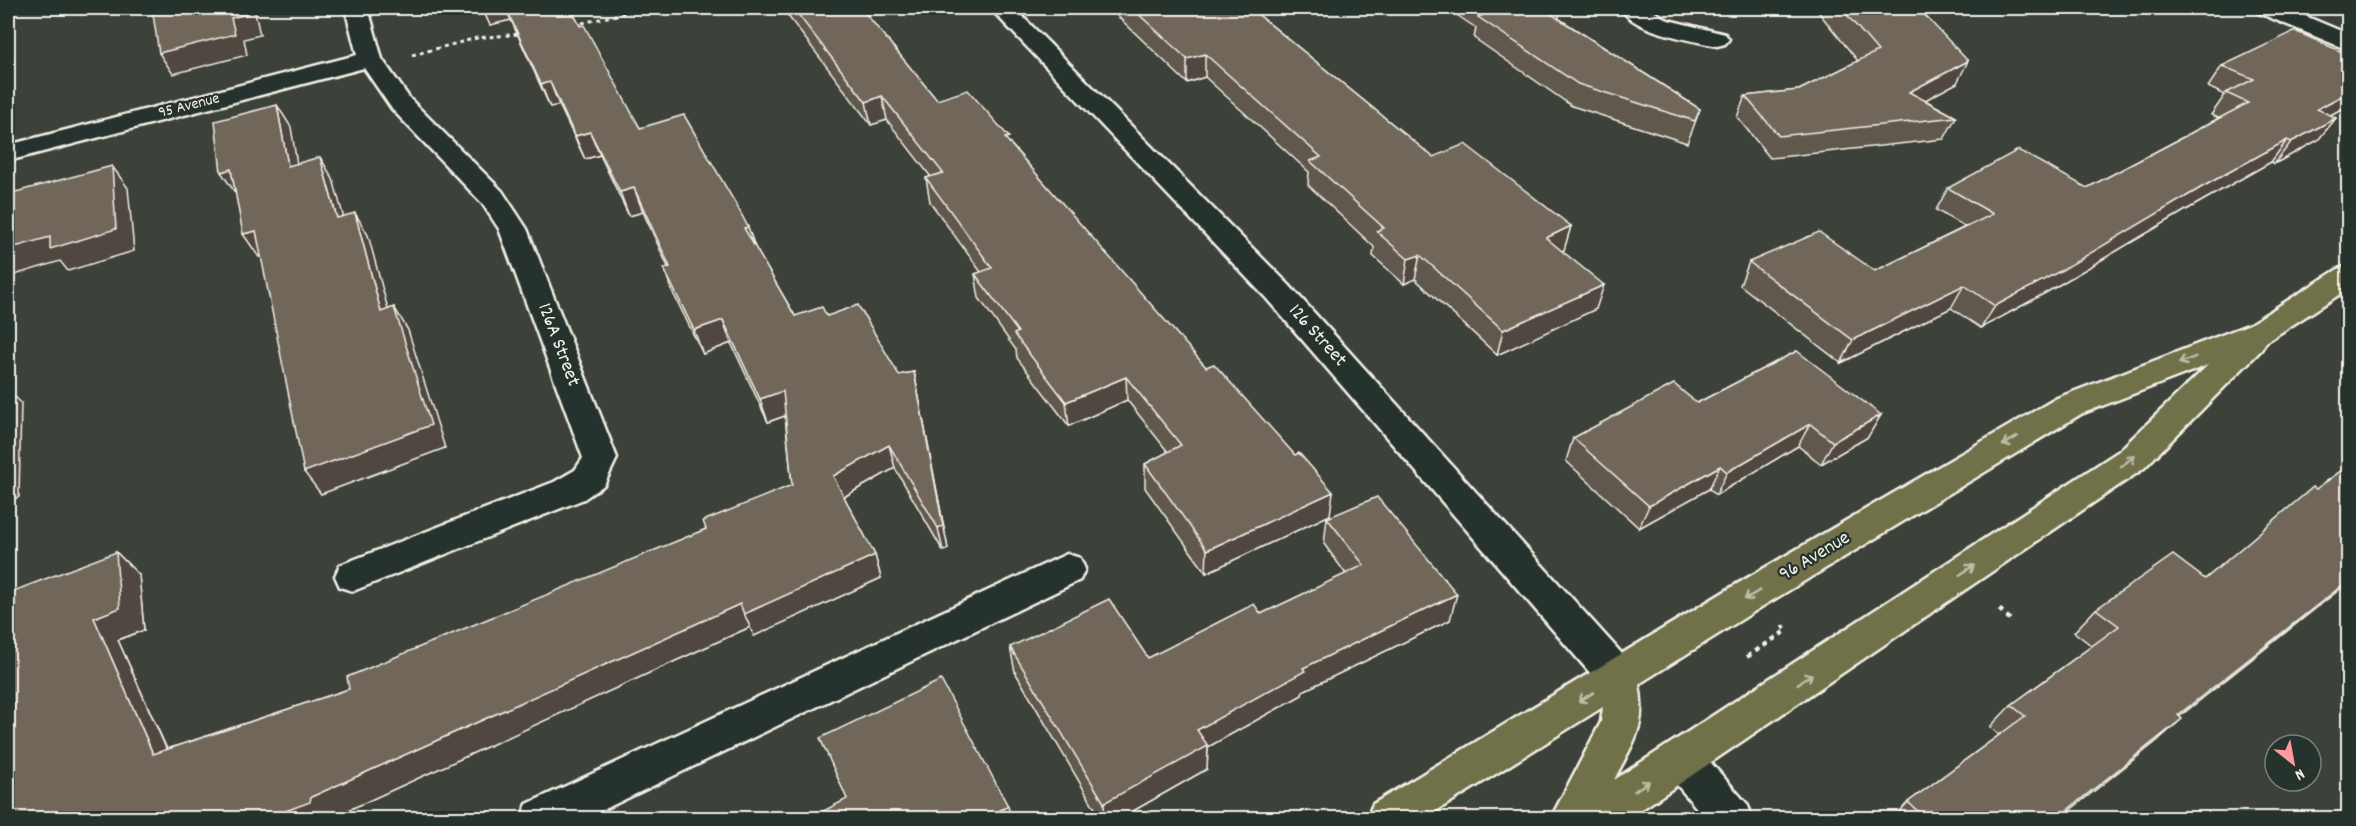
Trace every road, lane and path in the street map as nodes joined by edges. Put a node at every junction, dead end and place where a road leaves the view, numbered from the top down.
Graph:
1 (357, 8) edge
2 (645, 8) edge
3 (1001, 8) edge
4 (1632, 8) edge
5 (2267, 8) edge
6 (564, 28) edge
7 (520, 34) edge
8 (1717, 39) dead end
9 (2349, 43) edge
10 (412, 55) dead end
11 (370, 59) junction
12 (8, 153) edge
13 (2349, 276) edge
14 (2261, 332) junction
15 (1068, 569) dead end
16 (353, 576) dead end
17 (1999, 609) dead end
18 (2012, 621) dead end
19 (1618, 677) junction
20 (1682, 760) junction
21 (542, 819) edge
22 (1388, 819) edge
23 (1572, 819) edge
24 (1593, 819) edge
25 (1732, 819) edge

1 - 11 street, 126A Street
2 - 6 path
3 - 19 street, 126 Street
4 - 8 street
5 - 9 street
7 - 10 path
11 - 12 street, 95 Avenue
11 - 16 street, 126A Street
13 - 14 main road, 96 Avenue
14 -> 19 main road, 96 Avenue
20 -> 14 main road, 96 Avenue
15 - 21 street
17 - 18 path
19 -> 22 main road, 96 Avenue
19 - 23 main road
24 -> 20 main road, 96 Avenue
20 - 25 street

